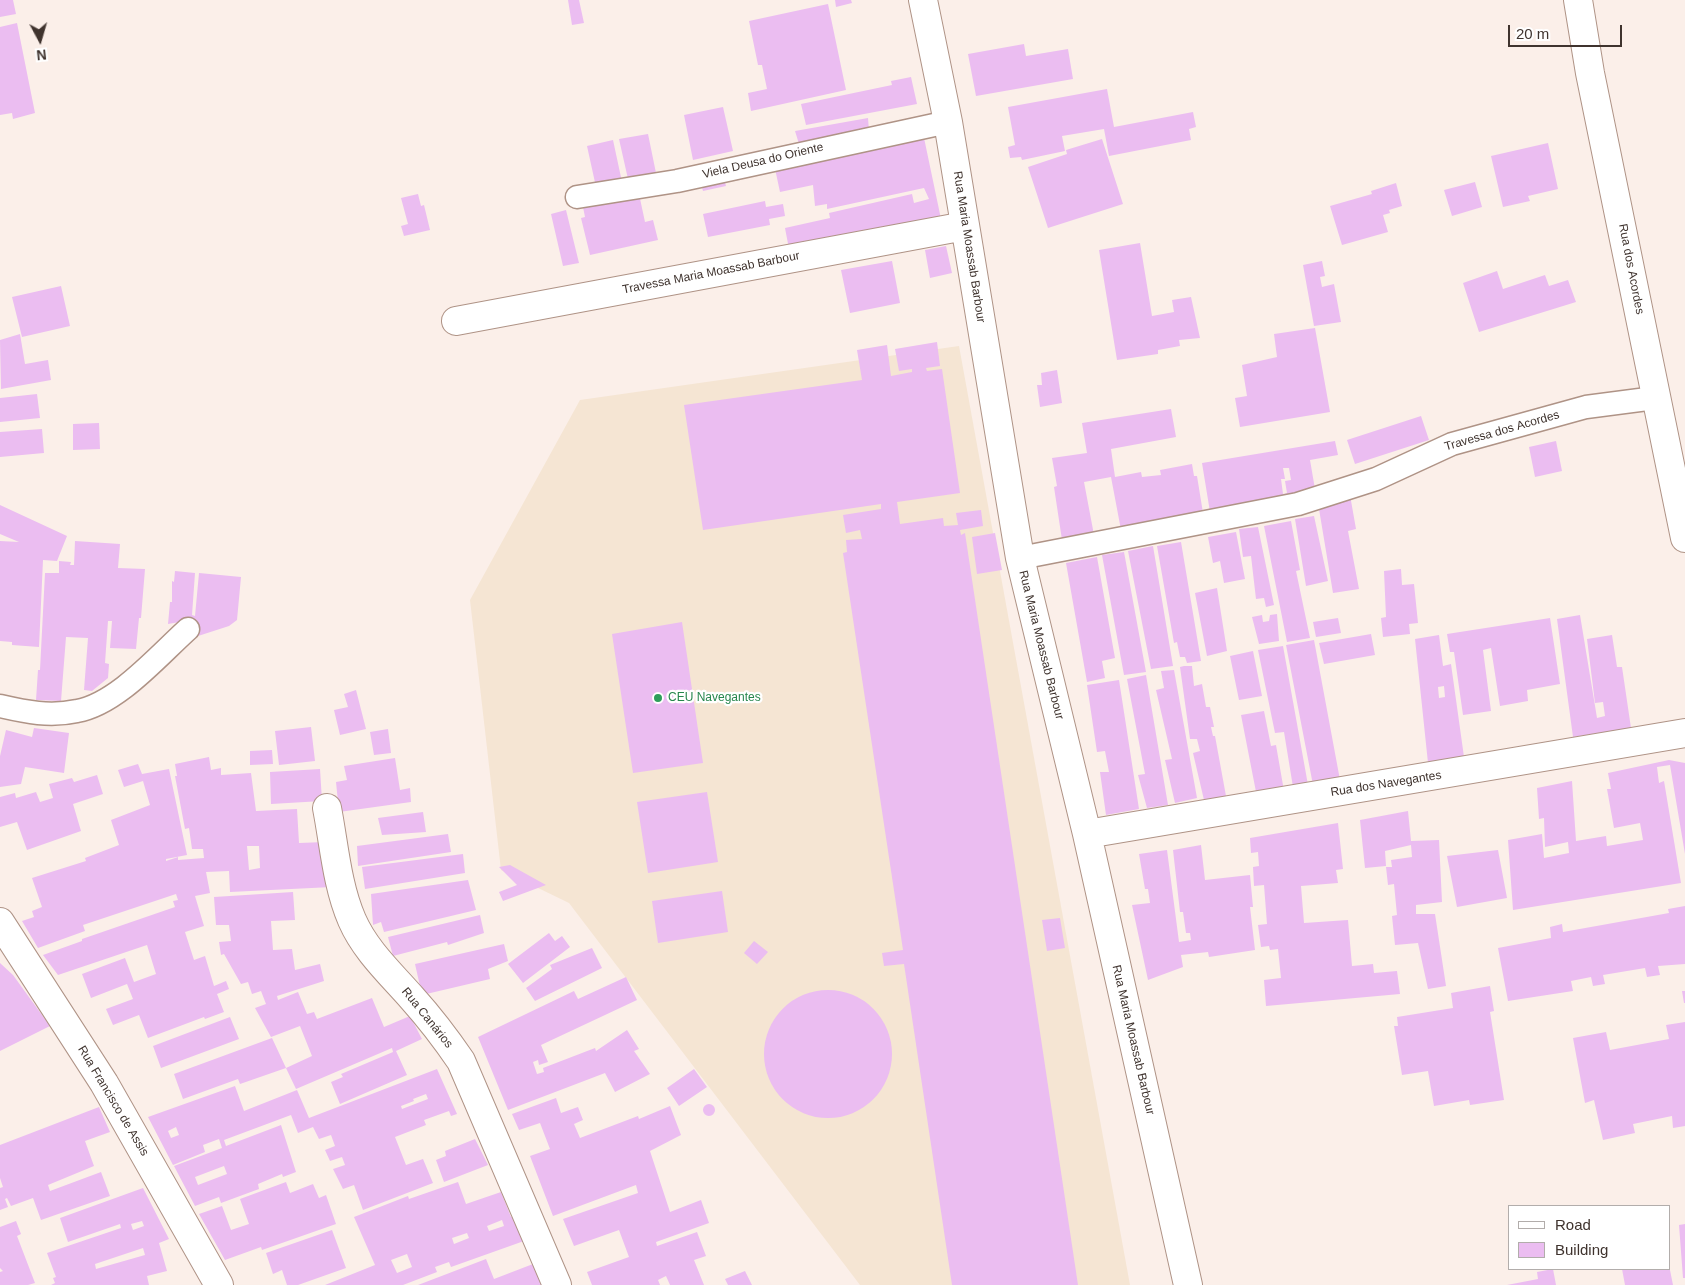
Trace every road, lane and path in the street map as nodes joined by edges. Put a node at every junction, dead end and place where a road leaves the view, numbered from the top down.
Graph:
1 (923, 0) edge
2 (1578, 0) edge
3 (948, 122) junction
4 (577, 197) dead end
5 (965, 226) junction
6 (456, 321) dead end
7 (1655, 398) junction
8 (1685, 538) edge
9 (1020, 558) junction
10 (188, 629) dead end
11 (0, 706) edge
12 (1685, 733) edge
13 (327, 808) dead end
14 (1087, 834) junction
15 (0, 922) edge
16 (219, 1285) edge
17 (557, 1285) edge
18 (1188, 1285) edge

1 - 3 street, Rua Maria Moassab Barbour
2 - 7 street, Rua dos Acordes
3 - 4 lane, Viela Deusa do Oriente
3 - 5 street, Rua Maria Moassab Barbour
5 - 6 street, Travessa Maria Moassab Barbour
5 - 9 street, Rua Maria Moassab Barbour
7 - 8 street, Rua dos Acordes
7 - 9 lane, Travessa dos Acordes
9 - 14 street, Rua Maria Moassab Barbour
10 - 11 lane
12 - 14 street, Rua dos Navegantes
13 - 17 street, Rua Canários
14 - 18 street, Rua Maria Moassab Barbour
15 - 16 street, Rua Francisco de Assis

